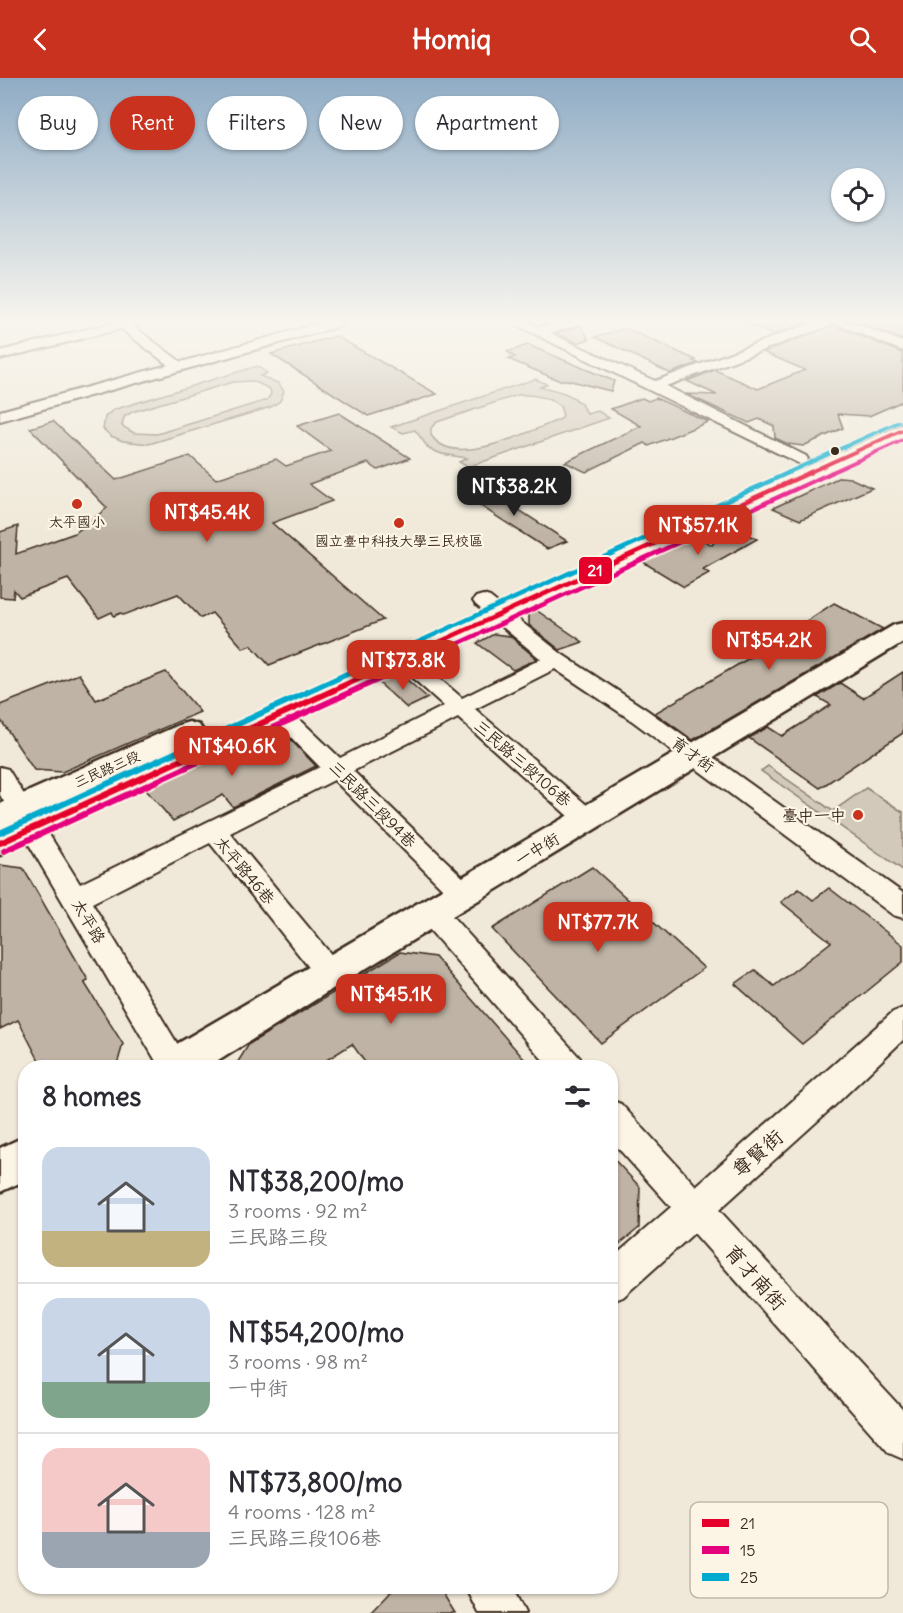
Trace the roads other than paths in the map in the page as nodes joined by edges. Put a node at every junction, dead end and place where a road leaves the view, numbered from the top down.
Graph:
1 (82, 394) edge
2 (669, 394) edge
3 (903, 413) edge
4 (0, 416) edge
5 (903, 430) edge
6 (800, 459) junction
7 (492, 608) junction
8 (903, 631) edge
9 (404, 659) junction
10 (556, 660) junction
11 (461, 709) junction
12 (282, 715) junction
13 (694, 756) junction
14 (339, 769) junction
15 (0, 775) edge
16 (18, 818) edge
17 (587, 819) junction
18 (214, 831) junction
19 (0, 843) edge
20 (464, 894) junction
21 (75, 899) junction
22 (903, 907) edge
23 (432, 913) junction
24 (330, 972) junction
25 (903, 1021) edge
26 (171, 1060) edge
27 (186, 1060) edge
28 (562, 1060) edge
29 (618, 1124) edge
30 (18, 1161) edge
31 (0, 1171) edge
32 (694, 1209) junction
33 (618, 1277) edge
34 (903, 1439) edge
35 (492, 1594) edge
36 (503, 1613) edge

1 - 4 street
2 - 6 street
3 - 6 main road, 三民路三段
5 - 7 main road, 三民路三段
6 - 7 main road, 三民路三段
7 - 9 main road, 三民路三段
7 - 10 street, 育才街
7 - 16 main road, 三民路三段
8 - 13 main road, 一中街
9 - 11 street, 三民路三段106巷
9 - 12 main road, 三民路三段
10 - 11 street
10 - 13 street, 育才街
11 - 14 street
11 - 17 street, 三民路三段106巷
12 - 14 street, 三民路三段94巷
12 - 16 main road, 三民路三段
13 - 17 main road, 一中街
13 - 22 street, 育才街
14 - 18 street
14 - 20 street, 三民路三段94巷
15 - 16 street, 太平路
16 - 19 main road, 三民路三段
16 - 21 street, 太平路
17 - 20 main road, 一中街
18 - 21 street, 太平路46巷
18 - 24 street, 太平路46巷
20 - 23 main road, 一中街
21 - 26 street, 太平路
23 - 24 main road, 一中街
23 - 28 street
24 - 27 main road, 一中街
25 - 32 street, 尊賢街
29 - 32 street, 育才南街
30 - 31 main road
32 - 33 street, 尊賢街
32 - 34 street, 育才南街
35 - 36 street

